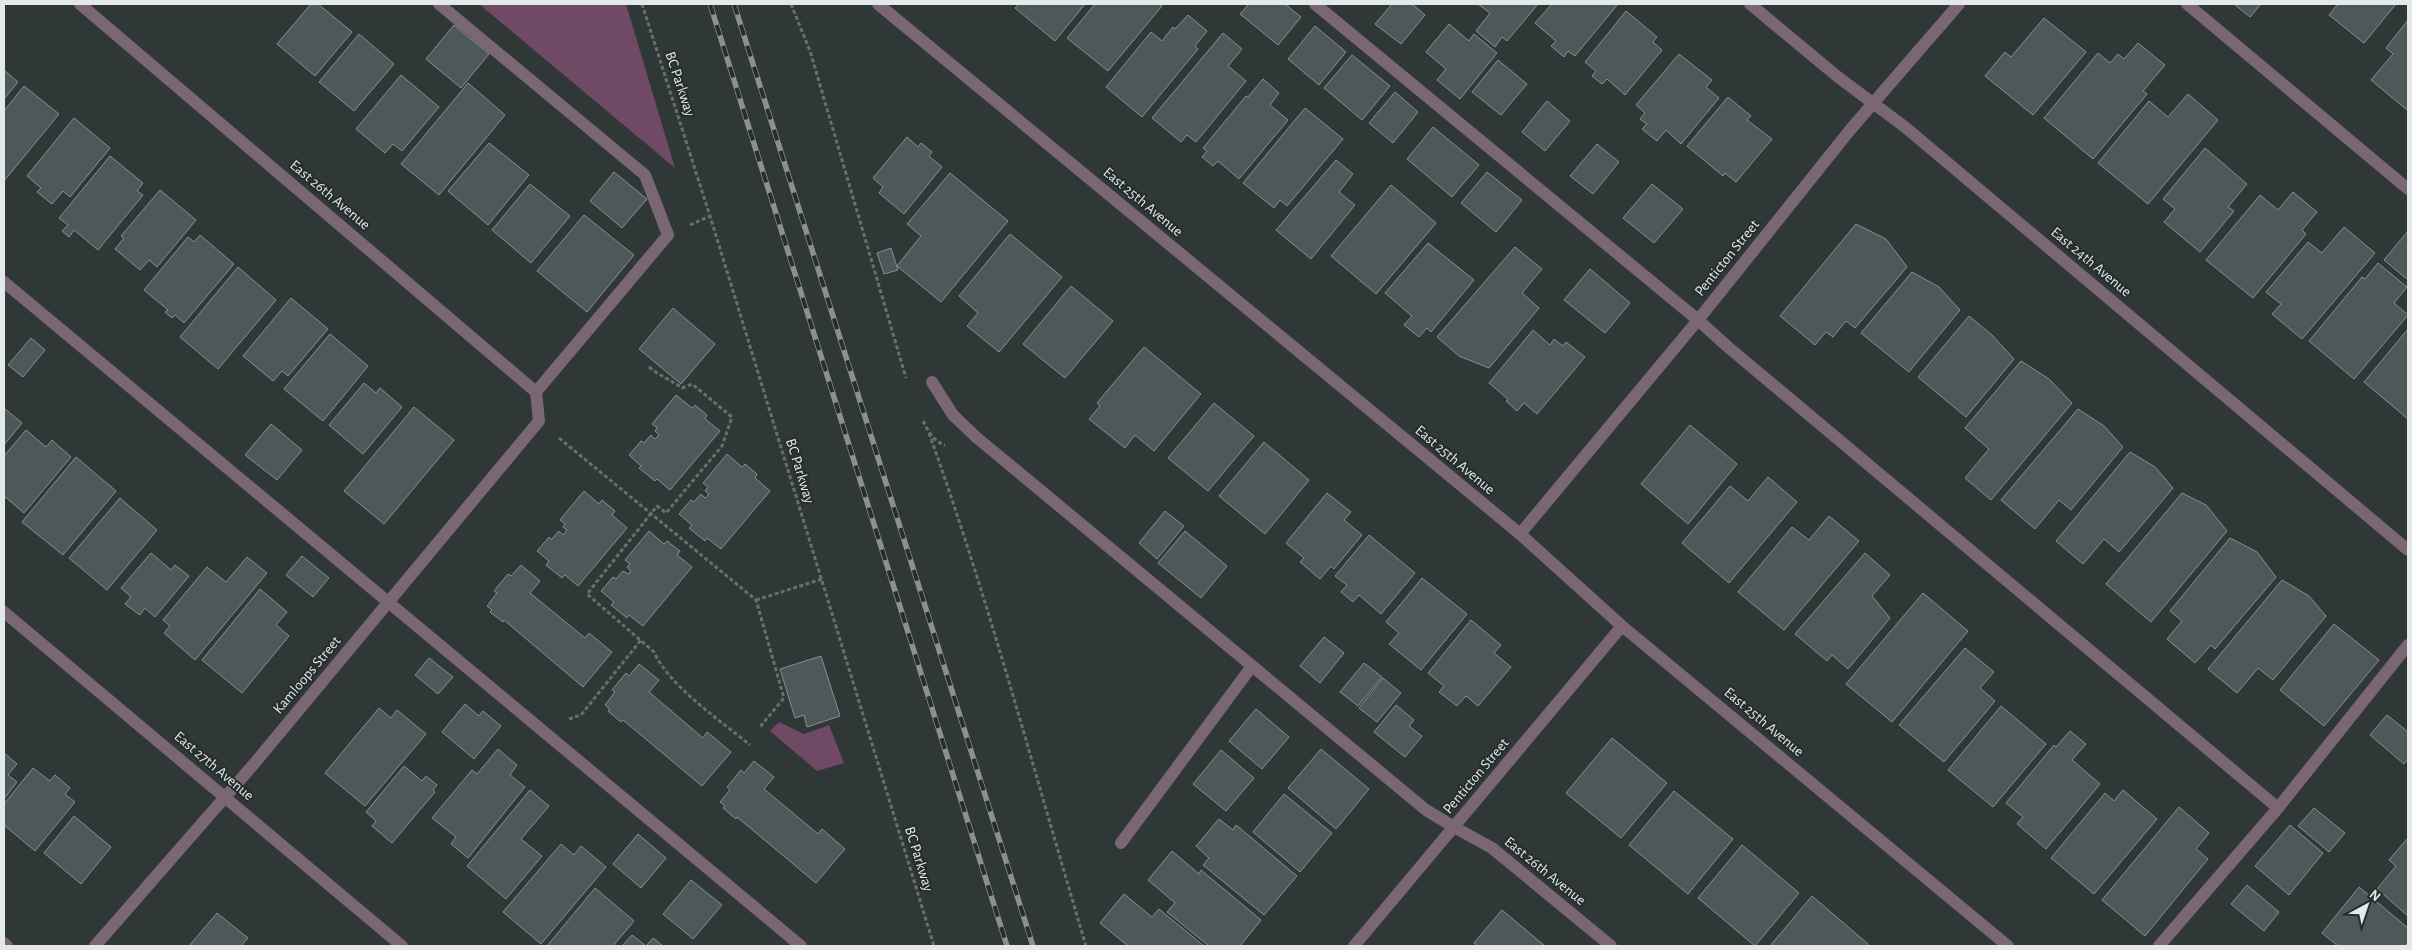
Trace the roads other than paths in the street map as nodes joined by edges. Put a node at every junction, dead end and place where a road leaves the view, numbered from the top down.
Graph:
1 (80, 4) edge
2 (439, 4) edge
3 (878, 4) edge
4 (1315, 4) edge
5 (1750, 4) edge
6 (1959, 4) edge
7 (2187, 4) edge
8 (1873, 104) junction
9 (2408, 189) edge
10 (4, 282) edge
11 (1698, 320) junction
12 (932, 382) dead end
13 (536, 392) junction
14 (1520, 534) junction
15 (2408, 550) edge
16 (389, 602) junction
17 (4, 612) edge
18 (1622, 626) junction
19 (2408, 645) edge
20 (1252, 666) junction
21 (225, 797) junction
22 (2278, 808) junction
23 (1454, 827) junction
24 (1122, 843) dead end
25 (4, 943) edge
26 (7, 946) edge
27 (95, 946) edge
28 (402, 946) edge
29 (801, 946) edge
30 (1354, 946) edge
31 (1611, 946) edge
32 (2008, 946) edge
33 (2159, 946) edge

1 - 13 street, East 26th Avenue
2 - 13 street
3 - 14 street, East 25th Avenue
4 - 11 street
5 - 8 street, East 24th Avenue
6 - 8 street, Penticton Street
7 - 9 street
8 - 11 street, Penticton Street
8 - 15 street, East 24th Avenue
10 - 16 street
11 - 14 street, Penticton Street
11 - 22 street
12 - 20 street, East 26th Avenue
13 - 16 street, Kamloops Street
14 - 18 street, East 25th Avenue
16 - 21 street, Kamloops Street
16 - 29 street
17 - 21 street, East 27th Avenue
18 - 23 street, Penticton Street
18 - 32 street, East 25th Avenue
19 - 22 street
20 - 23 street, East 26th Avenue
20 - 24 street
21 - 27 street, Kamloops Street
21 - 28 street, East 27th Avenue
22 - 33 street
23 - 30 street, Penticton Street
23 - 31 street, East 26th Avenue
25 - 26 street

